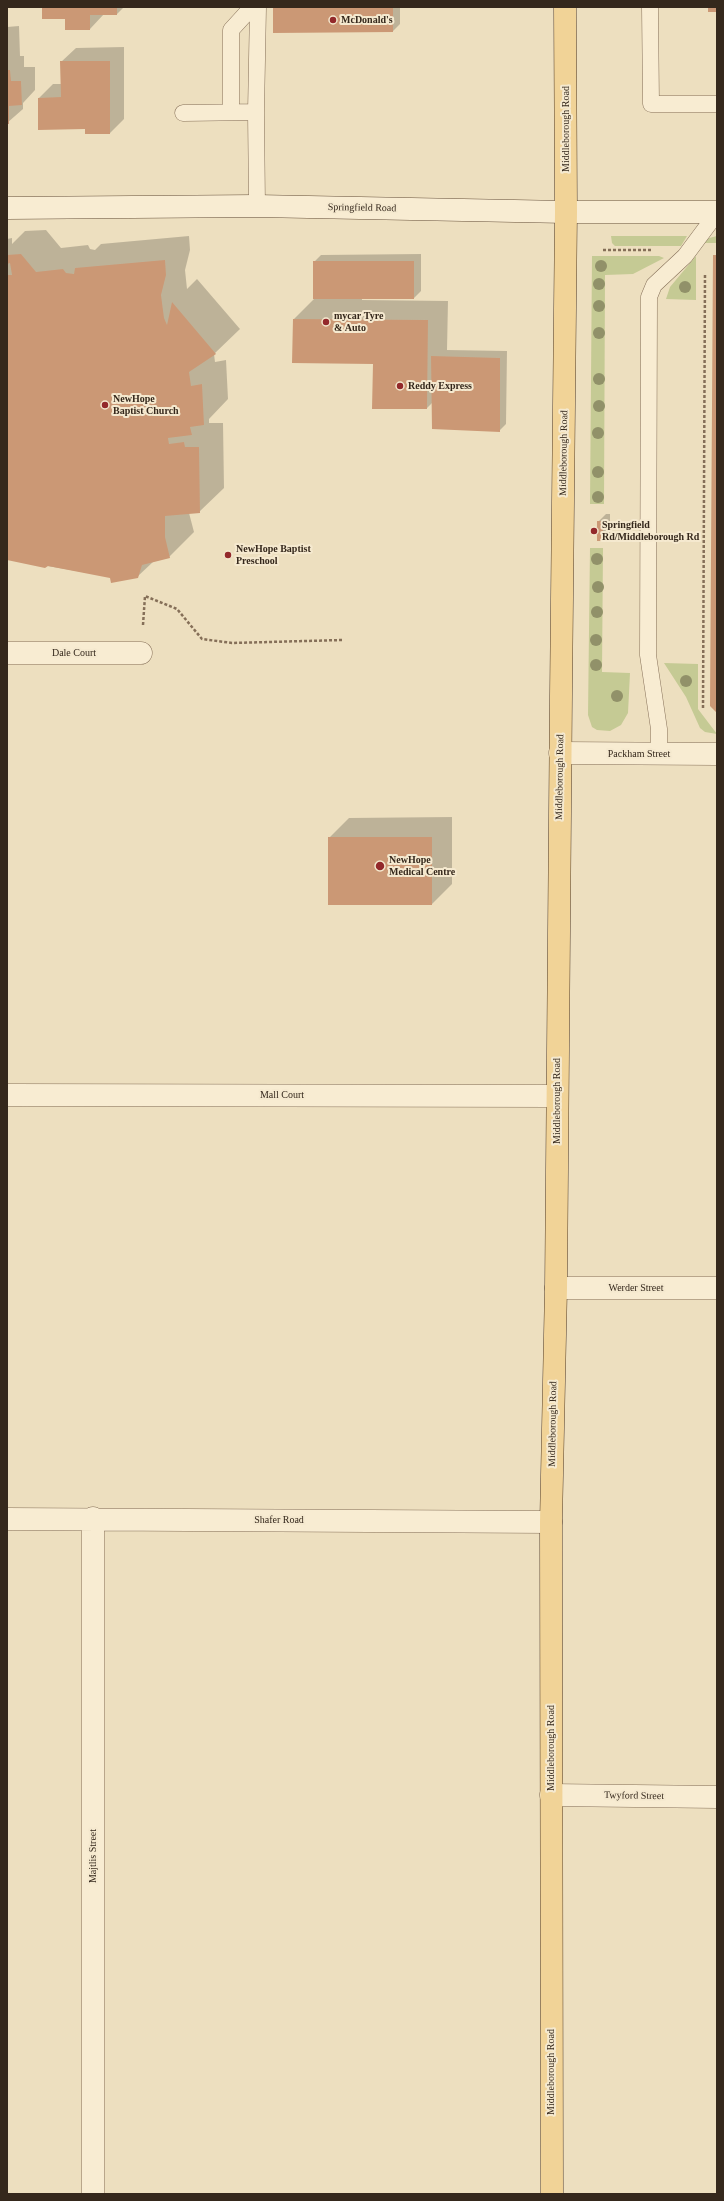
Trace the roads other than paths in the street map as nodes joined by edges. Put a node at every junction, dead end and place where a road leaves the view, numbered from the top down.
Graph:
1 (252, 7) edge
2 (258, 7) edge
3 (565, 7) edge
4 (650, 7) edge
5 (717, 104) edge
6 (231, 112) junction
7 (256, 112) junction
8 (184, 113) dead end
9 (257, 206) junction
10 (7, 208) edge
11 (566, 212) junction
12 (717, 213) edge
13 (7, 653) edge
14 (141, 653) road end
15 (560, 753) junction
16 (659, 754) junction
17 (717, 754) edge
18 (7, 1095) edge
19 (557, 1096) junction
20 (556, 1288) junction
21 (717, 1288) edge
22 (93, 1518) junction
23 (7, 1519) edge
24 (551, 1522) junction
25 (551, 1795) junction
26 (717, 1797) edge
27 (92, 2194) edge
28 (552, 2194) edge

1 - 6 lane
2 - 7 lane
3 - 11 main road, Middleborough Road
4 - 5 lane
6 - 7 lane
6 - 8 lane
7 - 9 lane
9 - 10 street, Springfield Road
9 - 11 street, Springfield Road
11 - 12 street, Springfield Road
11 - 15 main road, Middleborough Road
12 - 16 lane
13 - 14 street, Dale Court
15 - 16 street, Packham Street
15 - 19 main road, Middleborough Road
16 - 17 street, Packham Street
18 - 19 street, Mall Court
19 - 20 main road, Middleborough Road
20 - 21 street, Werder Street
20 - 24 main road, Middleborough Road
22 - 23 street, Shafer Road
22 - 24 street, Shafer Road
22 - 27 street, Majtlis Street
24 - 25 main road, Middleborough Road
25 - 26 street, Twyford Street
25 - 28 main road, Middleborough Road

